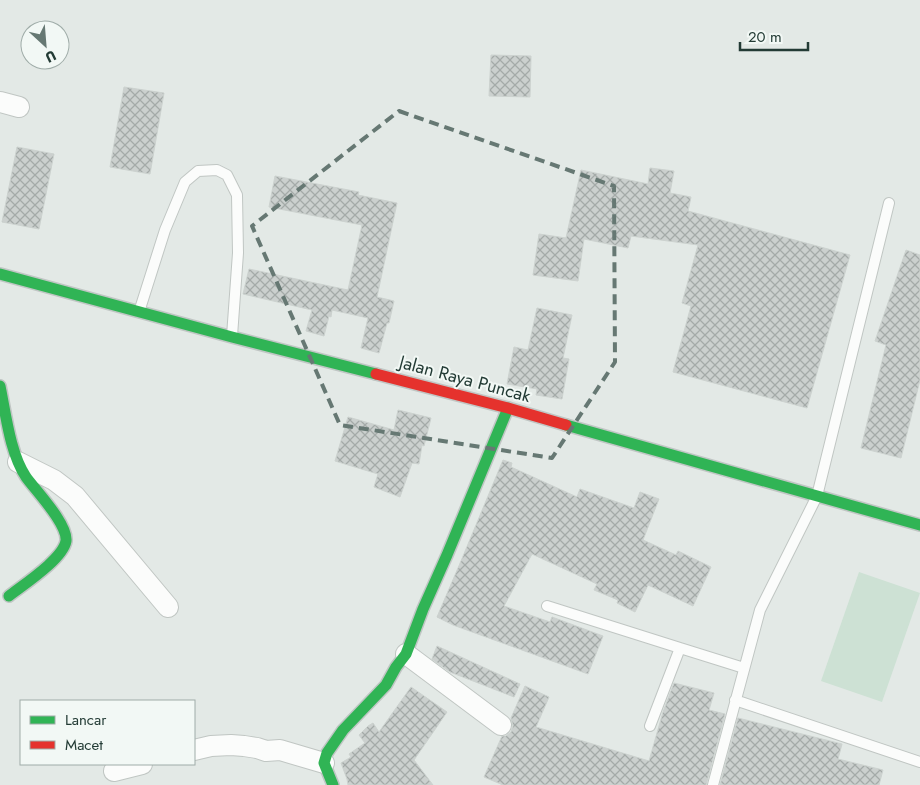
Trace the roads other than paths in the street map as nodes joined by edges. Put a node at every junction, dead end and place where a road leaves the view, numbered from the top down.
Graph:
1 (0, 102) edge
2 (19, 107) dead end
3 (889, 203) dead end
4 (0, 274) edge
5 (140, 312) junction
6 (232, 337) junction
7 (0, 386) edge
8 (508, 408) junction
9 (18, 462) junction
10 (817, 496) junction
11 (920, 525) edge
12 (9, 596) dead end
13 (547, 606) dead end
14 (168, 607) dead end
15 (680, 648) junction
16 (406, 654) junction
17 (744, 668) junction
18 (735, 700) junction
19 (502, 726) dead end
20 (650, 726) dead end
21 (195, 750) edge
22 (920, 762) edge
23 (324, 763) junction
24 (138, 765) edge
25 (114, 771) dead end
26 (333, 785) edge
27 (713, 785) edge

1 - 2 street
3 - 10 lane
4 - 5 main road, Jalan Raya Puncak
5 - 6 main road, Jalan Raya Puncak
5 - 6 lane
6 - 8 main road, Jalan Raya Puncak
7 - 9 main road
8 - 10 main road, Jalan Raya Puncak
8 - 16 main road
9 - 12 main road
9 - 14 street
10 - 11 main road, Jalan Raya Puncak
10 - 17 lane
13 - 15 lane
15 - 17 lane
15 - 20 lane
16 - 19 street
16 - 23 main road
17 - 18 lane
18 - 22 lane
18 - 27 lane
21 - 23 street
23 - 26 main road
24 - 25 street

